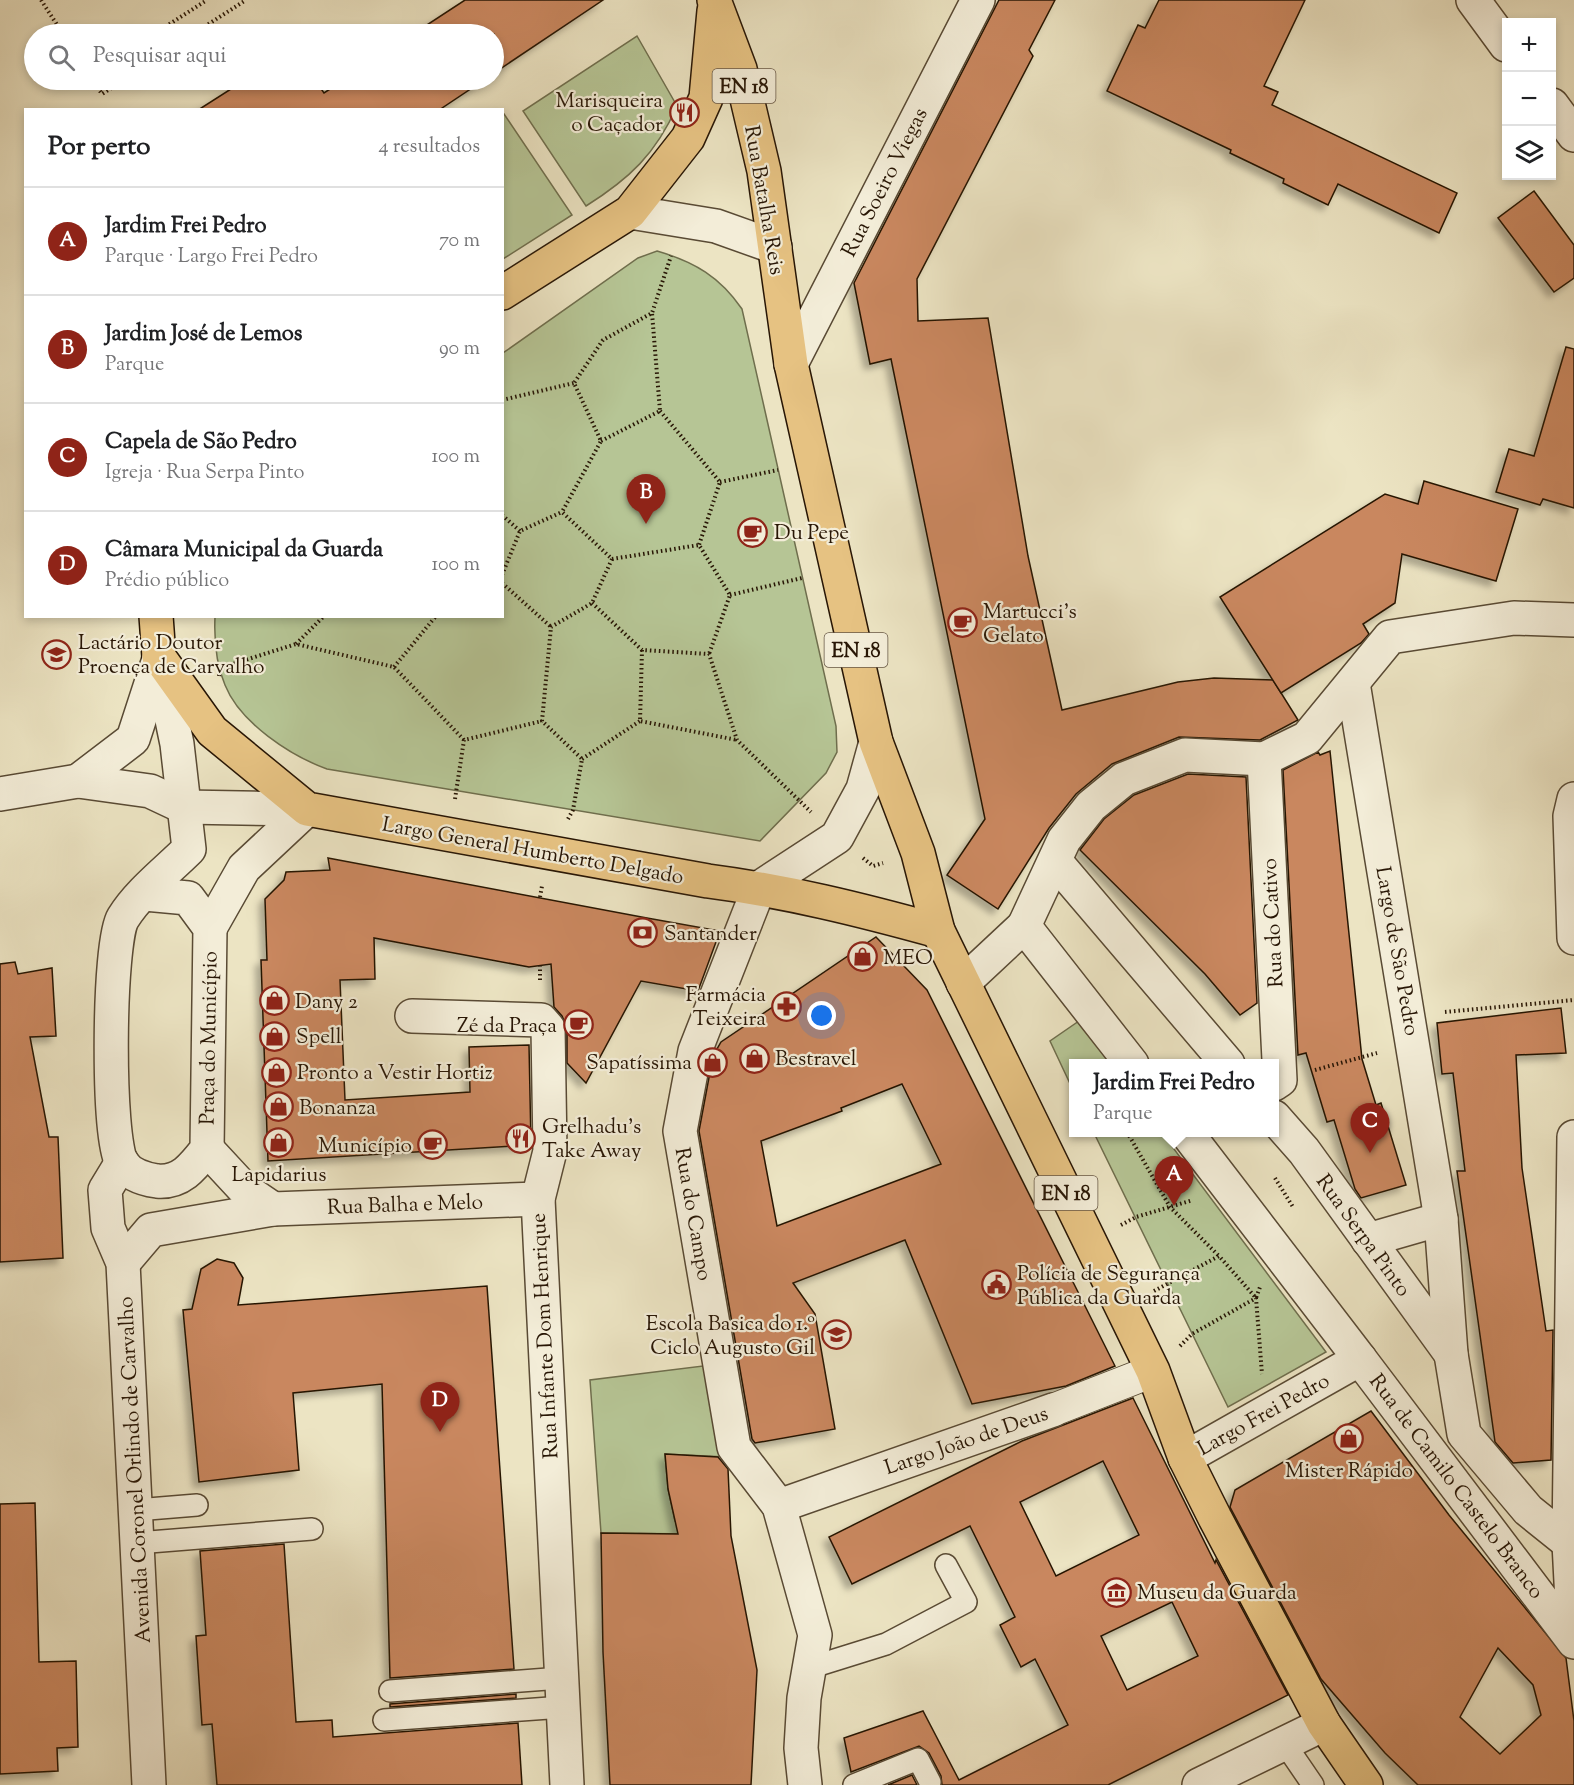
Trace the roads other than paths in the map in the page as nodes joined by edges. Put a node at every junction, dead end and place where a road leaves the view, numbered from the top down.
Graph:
1 (978, 0) edge
2 (1473, 0) edge
3 (715, 2) edge
4 (1502, 40) edge
5 (1556, 112) edge
6 (1574, 135) edge
7 (630, 212) junction
8 (775, 247) junction
9 (504, 292) edge
10 (791, 364) junction
11 (156, 618) edge
12 (1574, 620) edge
13 (159, 657) junction
14 (1353, 683) junction
15 (876, 742) junction
16 (1264, 759) junction
17 (78, 781) junction
18 (0, 794) edge
19 (1574, 799) edge
20 (184, 807) junction
21 (307, 809) junction
22 (1055, 861) junction
23 (759, 888) junction
24 (145, 894) junction
25 (1024, 926) junction
26 (210, 928) junction
27 (938, 932) junction
28 (1574, 938) edge
29 (963, 982) junction
30 (412, 1016) dead end
31 (1128, 1059) edge
32 (1224, 1059) edge
33 (1276, 1059) edge
34 (1279, 1122) edge
35 (1190, 1137) edge
36 (1574, 1137) edge
37 (207, 1149) junction
38 (122, 1162) junction
39 (538, 1199) junction
40 (273, 1209) junction
41 (1441, 1219) junction
42 (1368, 1240) junction
43 (123, 1263) junction
44 (1451, 1354) junction
45 (1360, 1359) junction
46 (1153, 1371) junction
47 (1053, 1410) joint
48 (1185, 1458) junction
49 (197, 1505) dead end
50 (779, 1506) junction
51 (136, 1510) junction
52 (312, 1529) dead end
53 (137, 1543) junction
54 (1569, 1543) junction
55 (946, 1565) dead end
56 (1574, 1641) edge
57 (809, 1668) junction
58 (390, 1691) dead end
59 (562, 1693) junction
60 (384, 1720) dead end
61 (1324, 1724) junction
62 (1285, 1744) junction
63 (930, 1782) dead end
64 (149, 1785) edge
65 (567, 1785) edge
66 (805, 1785) edge
67 (854, 1785) edge
68 (1199, 1785) edge
69 (1312, 1785) edge
70 (1366, 1785) edge

1 - 10 street, Rua Soeiro Viegas
2 - 4 street
3 - 7 main road, Rua Batalha Reis
3 - 8 main road, Rua Batalha Reis / EN 18
5 - 6 street
7 - 8 street
7 - 9 main road, Rua Batalha Reis
8 - 10 main road, Rua Batalha Reis / EN 18
10 - 15 main road, EN 18
11 - 13 main road
12 - 14 street
13 - 17 street
13 - 20 street
13 - 21 main road
14 - 16 street
14 - 41 street, Largo de São Pedro
15 - 23 street
15 - 27 main road, EN 18
16 - 22 street
16 - 33 street, Rua do Cativo
17 - 18 street
17 - 20 street
19 - 28 street
20 - 21 street
20 - 24 street
21 - 23 main road, Largo General Humberto Delgado
21 - 26 street, Praça do Município
22 - 25 street
22 - 32 street
23 - 27 main road, Largo General Humberto Delgado
23 - 50 street, Rua do Campo
24 - 26 street, Praça do Município
24 - 38 street
25 - 29 street
25 - 31 street
26 - 37 street, Praça do Município
27 - 29 main road, Largo Frei Pedro / EN 18
29 - 46 main road, Largo Frei Pedro / EN 18
30 - 39 street, Rua Infante Dom Henrique
34 - 42 street, Rua Serpa Pinto
35 - 45 street
36 - 54 street
37 - 38 street, Praça do Município
37 - 40 street, Praça do Município
38 - 43 street, Avenida Coronel Orlindo de Carvalho
39 - 40 street, Rua Balha e Melo
39 - 59 street, Rua Infante Dom Henrique
40 - 43 street
41 - 42 street
41 - 44 street, Largo de São Pedro
42 - 44 street, Rua Serpa Pinto
43 - 51 street, Avenida Coronel Orlindo de Carvalho
44 - 54 street, Largo de São Pedro
45 - 48 street, Largo Frei Pedro
45 - 56 street, Rua de Camilo Castelo Branco
46 - 47 street, Largo João de Deus
46 - 48 main road, Largo Frei Pedro / EN 18
47 - 50 street, Largo João de Deus
48 - 61 main road, EN 18
49 - 51 lane
50 - 57 street
51 - 53 street, Avenida Coronel Orlindo de Carvalho
52 - 53 lane
53 - 64 street, Avenida Coronel Orlindo de Carvalho
54 - 56 street
55 - 57 lane
57 - 66 street
58 - 59 lane
59 - 60 lane
59 - 65 street, Rua Infante Dom Henrique
61 - 62 street
61 - 70 main road, EN 18
62 - 68 street
62 - 69 lane
63 - 67 lane

